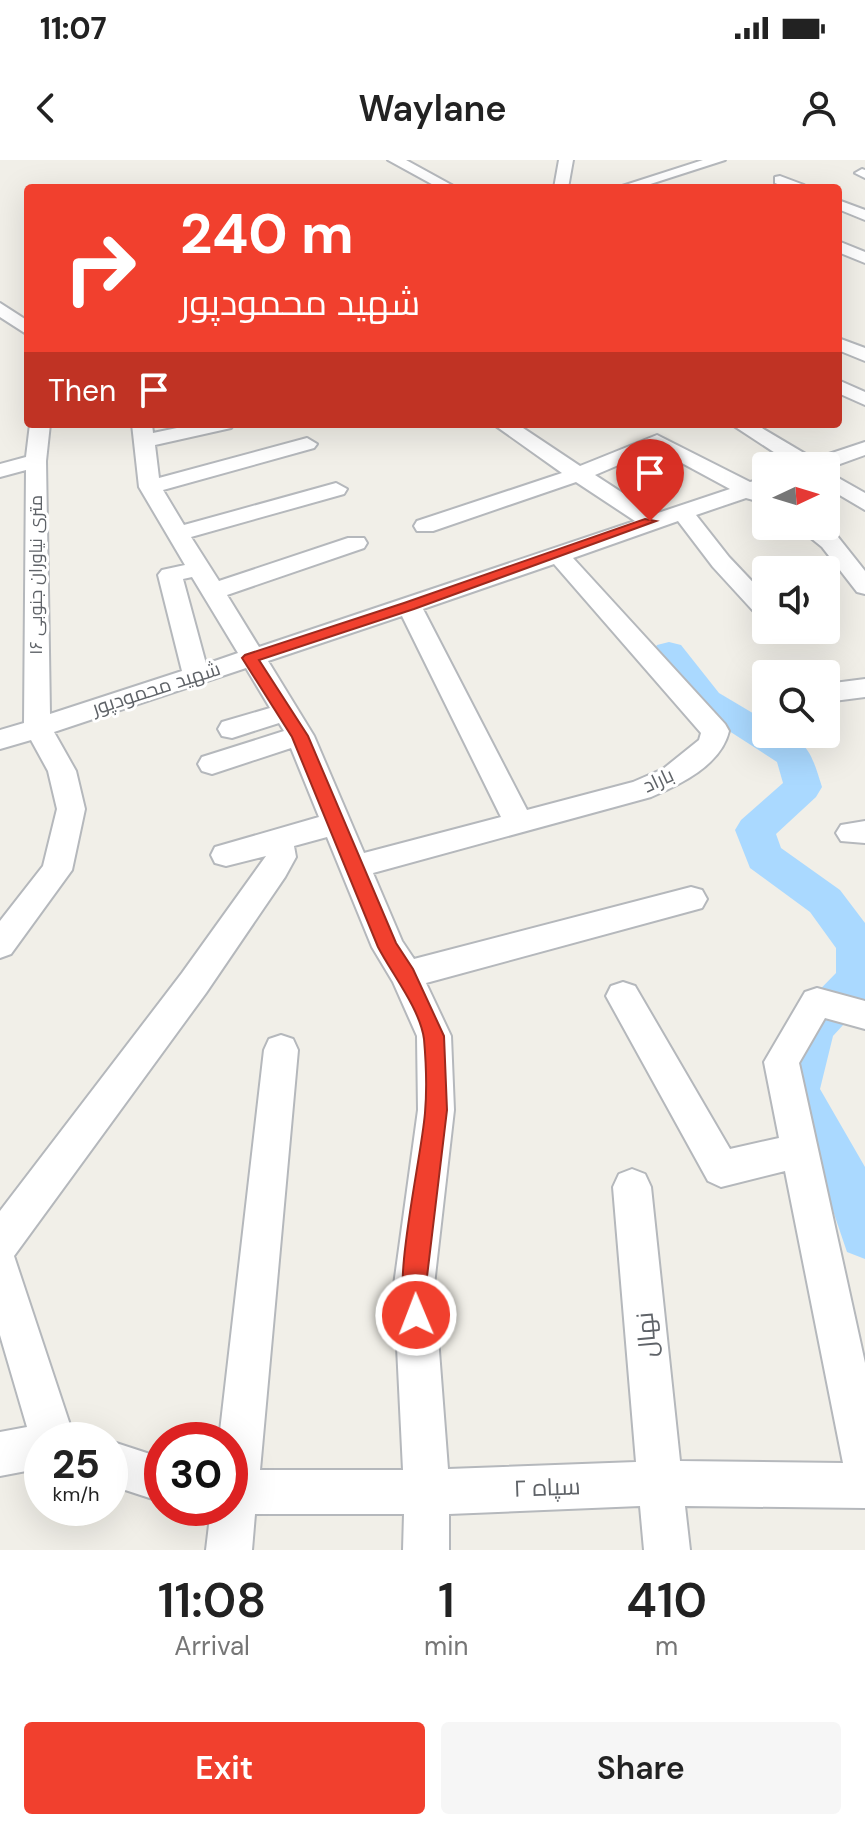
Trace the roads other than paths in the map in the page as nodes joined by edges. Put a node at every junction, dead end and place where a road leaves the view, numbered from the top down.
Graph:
1 (395, 160) edge
2 (566, 160) edge
3 (654, 160) edge
4 (718, 160) edge
5 (685, 171) junction
6 (780, 180) dead end
7 (442, 184) edge
8 (562, 184) edge
9 (638, 184) edge
10 (790, 184) edge
11 (842, 206) edge
12 (865, 215) edge
13 (842, 248) edge
14 (865, 258) edge
15 (0, 308) edge
16 (24, 327) edge
17 (842, 345) edge
18 (865, 355) edge
19 (842, 388) edge
20 (865, 399) edge
21 (40, 428) edge
22 (188, 428) edge
23 (509, 428) edge
24 (748, 428) edge
25 (143, 433) edge
26 (307, 444) dead end
27 (865, 448) edge
28 (788, 452) edge
29 (840, 456) edge
30 (36, 461) junction
31 (0, 471) edge
32 (579, 474) junction
33 (840, 486) edge
34 (150, 487) junction
35 (752, 487) edge
36 (336, 489) dead end
37 (752, 493) edge
38 (865, 503) edge
39 (682, 512) junction
40 (650, 521) junction
41 (425, 526) dead end
42 (176, 534) junction
43 (827, 540) edge
44 (356, 543) dead end
45 (556, 553) junction
46 (197, 569) junction
47 (865, 587) edge
48 (211, 592) junction
49 (752, 595) edge
50 (409, 606) junction
51 (250, 658) junction
52 (196, 675) junction
53 (865, 688) edge
54 (840, 691) edge
55 (293, 724) junction
56 (37, 726) junction
57 (232, 729) dead end
58 (0, 740) edge
59 (212, 764) dead end
60 (519, 823) junction
61 (334, 824) junction
62 (278, 840) junction
63 (226, 855) dead end
64 (354, 867) junction
65 (691, 899) dead end
66 (0, 945) edge
67 (406, 975) junction
68 (623, 996) dead end
69 (865, 1015) edge
70 (281, 1050) dead end
71 (799, 1150) junction
72 (632, 1187) dead end
73 (0, 1243) edge
74 (0, 1269) edge
75 (47, 1422) edge
76 (241, 1422) edge
77 (24, 1449) edge
78 (0, 1454) edge
79 (865, 1463) edge
80 (660, 1483) junction
81 (865, 1486) edge
82 (427, 1492) junction
83 (248, 1493) edge
84 (231, 1526) edge
85 (229, 1550) edge
86 (426, 1550) edge
87 (667, 1550) edge

1 - 7 street
2 - 8 street
3 - 5 street
4 - 5 street
5 - 9 street
6 - 10 street
11 - 12 street
13 - 14 street
15 - 16 street
17 - 18 street
19 - 20 street
21 - 30 street, ۱۶ متری نیاوران جنوبی
22 - 25 street
23 - 32 street
24 - 28 street
25 - 34 street
26 - 34 street
27 - 29 street
30 - 31 street
30 - 56 street, ۱۶ متری نیاوران جنوبی
32 - 35 street
32 - 40 street
32 - 41 street
33 - 38 street
34 - 42 street
36 - 42 street
37 - 39 street, شهید محمودپور
39 - 40 street, شهید محمودپور
39 - 49 street
40 - 45 street, شهید محمودپور
42 - 46 street
43 - 47 street
44 - 48 street
45 - 50 street, شهید محمودپور
45 - 60 street, باراد
46 - 48 street
46 - 52 street
48 - 51 street
50 - 51 street, شهید محمودپور
50 - 60 street
51 - 52 street, شهید محمودپور
51 - 55 street
52 - 56 street, شهید محمودپور
53 - 54 street
55 - 57 street
55 - 59 street
55 - 61 street
56 - 58 street, شهید محمودپور
56 - 66 street
60 - 64 street, باراد
61 - 62 street
61 - 64 street
62 - 63 street
62 - 73 street
64 - 67 street
65 - 67 street
67 - 82 street
68 - 71 street
69 - 71 street
70 - 76 street
71 - 79 street
72 - 80 street, نهال
74 - 75 street
77 - 78 street
80 - 81 street, سپاه ۲
80 - 82 street, سپاه ۲
80 - 87 street, نهال
82 - 83 street, سپاه ۲
82 - 86 street
84 - 85 street

